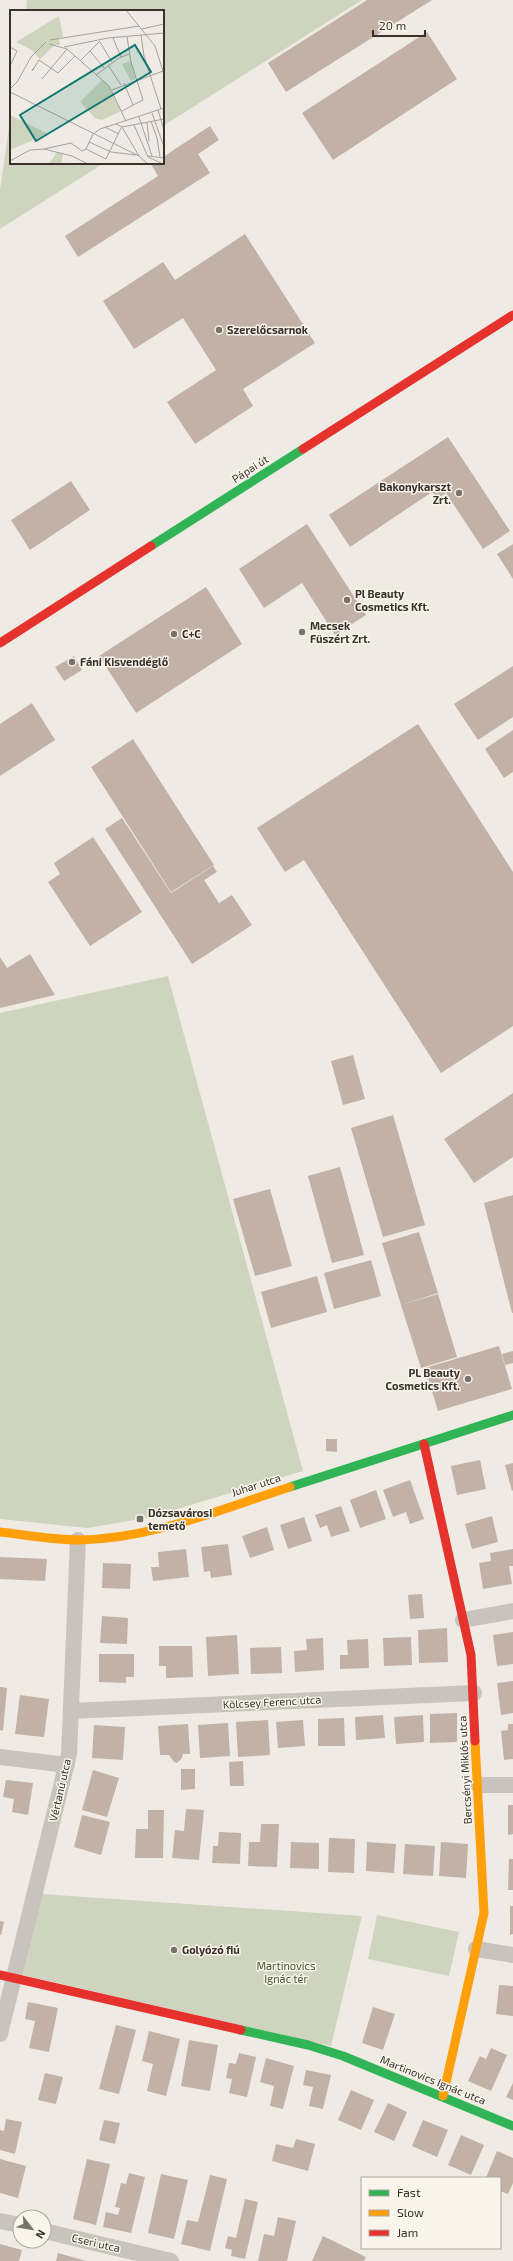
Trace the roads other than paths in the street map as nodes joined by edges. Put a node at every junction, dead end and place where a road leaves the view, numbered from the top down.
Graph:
1 (513, 315) edge
2 (0, 643) edge
3 (513, 1415) edge
4 (424, 1444) junction
5 (0, 1532) edge
6 (78, 1540) junction
7 (513, 1611) edge
8 (463, 1620) junction
9 (474, 1693) junction
10 (71, 1711) junction
11 (0, 1756) edge
12 (67, 1765) junction
13 (478, 1785) junction
14 (513, 1785) edge
15 (476, 1949) junction
16 (513, 1955) edge
17 (7, 1977) edge
18 (0, 2034) edge
19 (443, 2096) junction
20 (513, 2126) edge
21 (0, 2220) edge
22 (12, 2223) edge
23 (52, 2233) edge
24 (171, 2261) edge

1 - 2 street, Pápai út
3 - 4 street, Juhar utca
4 - 6 street, Juhar utca
4 - 8 street, Bercsényi Miklós utca
5 - 6 street, Juhar utca
6 - 10 street, Vértanú utca
7 - 8 street
8 - 9 street, Bercsényi Miklós utca
9 - 10 street, Kölcsey Ferenc utca
9 - 13 street, Bercsényi Miklós utca
10 - 12 street, Vértanú utca
11 - 12 street
12 - 17 street, Vértanú utca
13 - 14 street
13 - 15 street, Bercsényi Miklós utca
15 - 16 street
15 - 19 street, Bercsényi Miklós utca
17 - 18 street, Vértanú utca
17 - 19 street, Martinovics Ignác utca
19 - 20 street, Martinovics Ignác utca
21 - 22 street
23 - 24 street, Cseri utca

